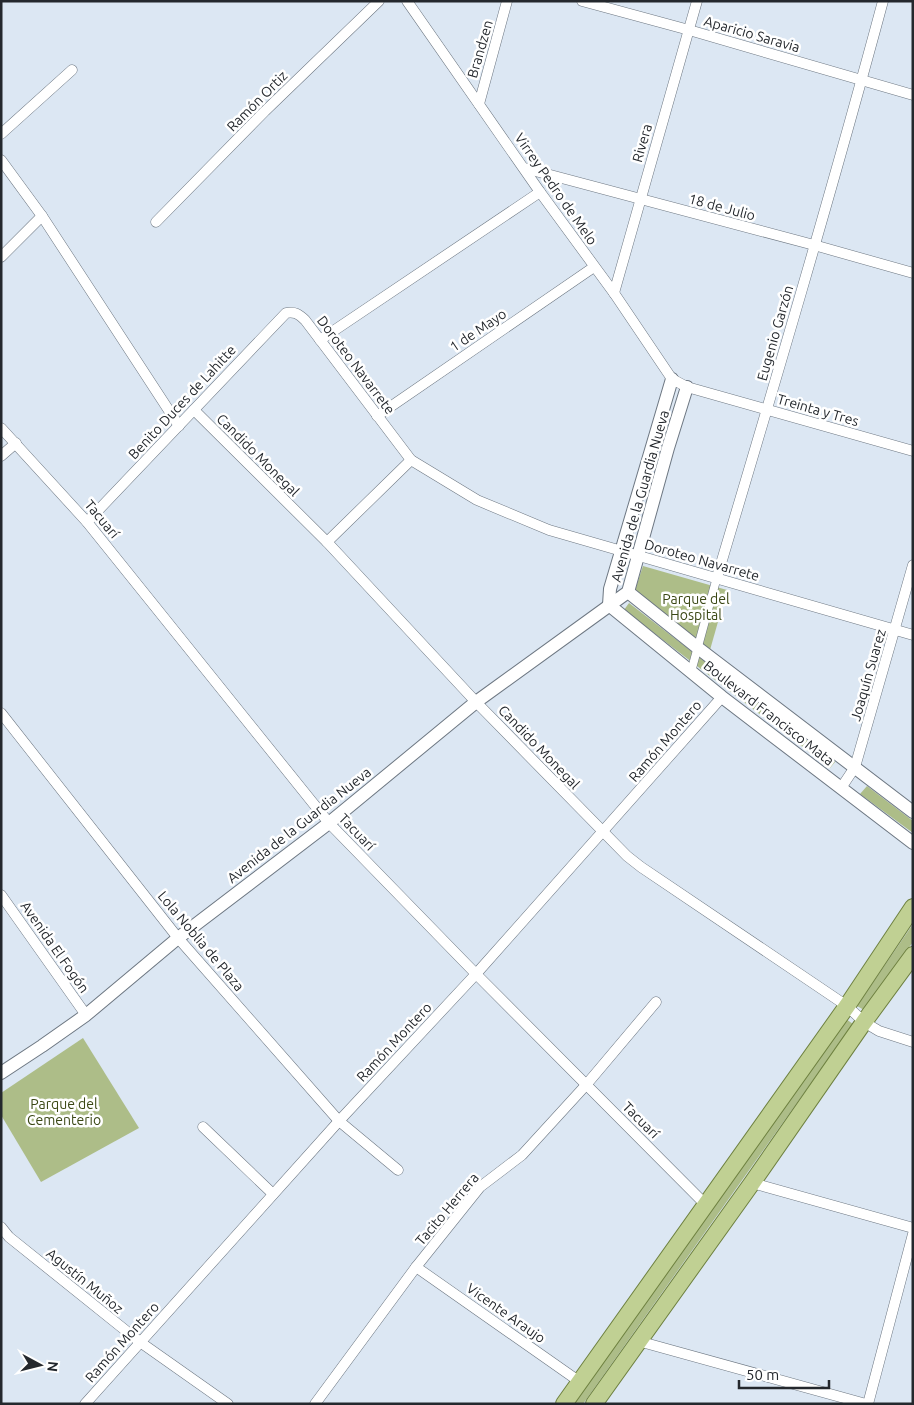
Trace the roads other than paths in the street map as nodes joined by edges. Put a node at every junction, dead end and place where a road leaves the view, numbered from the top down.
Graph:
1 (379, 1) edge
2 (407, 1) edge
3 (507, 1) edge
4 (582, 1) edge
5 (698, 1) edge
6 (883, 1) edge
7 (689, 30) junction
8 (72, 70) dead end
9 (862, 80) junction
10 (913, 95) edge
11 (479, 104) junction
12 (1, 134) edge
13 (1, 160) edge
14 (524, 168) junction
15 (540, 192) junction
16 (641, 199) junction
17 (42, 216) junction
18 (156, 222) dead end
19 (814, 245) junction
20 (1, 256) edge
21 (594, 267) junction
22 (913, 273) edge
23 (614, 293) junction
24 (301, 315) joint
25 (320, 340) junction
26 (672, 379) junction
27 (687, 387) junction
28 (194, 410) junction
29 (767, 410) junction
30 (377, 416) junction
31 (179, 426) junction
32 (1, 428) edge
33 (16, 443) junction
34 (913, 451) edge
35 (1, 456) edge
36 (411, 460) junction
37 (88, 522) junction
38 (326, 542) junction
39 (621, 551) junction
40 (638, 556) junction
41 (913, 565) edge
42 (717, 577) junction
43 (628, 592) junction
44 (609, 605) junction
45 (895, 630) junction
46 (913, 635) edge
47 (698, 648) junction
48 (691, 672) junction
49 (722, 697) junction
50 (476, 702) junction
51 (1, 713) edge
52 (855, 767) junction
53 (841, 788) junction
54 (913, 812) edge
55 (329, 823) junction
56 (604, 832) junction
57 (913, 843) edge
58 (1, 895) edge
59 (913, 908) edge
60 (178, 938) junction
61 (913, 956) edge
62 (476, 974) junction
63 (656, 1002) dead end
64 (847, 1006) junction
65 (86, 1015) junction
66 (864, 1022) junction
67 (913, 1042) edge
68 (4, 1073) edge
69 (586, 1085) junction
70 (339, 1121) junction
71 (204, 1127) dead end
72 (398, 1170) dead end
73 (752, 1183) junction
74 (273, 1194) junction
75 (705, 1204) junction
76 (1, 1227) edge
77 (913, 1228) edge
78 (913, 1234) edge
79 (9, 1236) junction
80 (1, 1245) edge
81 (416, 1267) junction
82 (638, 1341) junction
83 (140, 1342) junction
84 (580, 1382) junction
85 (85, 1404) edge
86 (228, 1404) edge
87 (315, 1404) edge
88 (564, 1404) edge
89 (594, 1404) edge
90 (867, 1404) edge

1 - 18 street, Ramón Ortiz
2 - 11 street, Virrey Pedro de Melo
3 - 11 street, Brandzen
4 - 7 street, Aparicio Saravia
5 - 7 street, Rivera
6 - 9 street, Eugenio Garzón
7 - 9 street, Aparicio Saravia
7 - 16 street, Rivera
8 - 12 street
9 - 10 street, Aparicio Saravia
9 - 19 street, Eugenio Garzón
11 - 14 street, Virrey Pedro de Melo
13 - 17 street
14 - 15 street, Virrey Pedro de Melo
14 - 16 street, 18 de Julio
15 - 21 street, Virrey Pedro de Melo
15 - 25 street
16 - 19 street, 18 de Julio
16 - 23 street, Rivera
17 - 20 street
17 - 31 street
19 - 22 street, 18 de Julio
19 - 29 street, Eugenio Garzón
21 - 23 street, Virrey Pedro de Melo
21 - 30 street, 1 de Mayo
23 - 26 street, Virrey Pedro de Melo
24 - 25 street, Doroteo Navarrete
24 - 28 street, Benito Duces de Lahitte
25 - 30 street, Doroteo Navarrete
26 - 27 street, Virrey Pedro de Melo
26 - 39 street, Avenida de la Guardia Nueva
27 - 29 street, Treinta y Tres
27 - 40 street, Avenida de la Guardia Nueva
28 - 31 street, Benito Duces de Lahitte
28 - 38 street, Candido Monegal
29 - 34 street, Treinta y Tres
29 - 42 street, Eugenio Garzón
30 - 36 street, Doroteo Navarrete
31 - 37 street, Benito Duces de Lahitte
32 - 33 street, Tacuarí
33 - 35 street
33 - 37 street, Tacuarí
36 - 38 street
36 - 39 street, Doroteo Navarrete
37 - 55 street, Tacuarí
38 - 50 street, Candido Monegal
39 - 40 street, Doroteo Navarrete
39 - 44 street, Avenida de la Guardia Nueva
40 - 42 street, Doroteo Navarrete
40 - 43 street, Avenida de la Guardia Nueva
41 - 45 street, Joaquín Suarez
42 - 45 street, Doroteo Navarrete
42 - 47 street, Eugenio Garzón
43 - 44 street, Avenida de la Guardia Nueva
43 - 47 street, Boulevard Francisco Mata
44 - 48 street, Boulevard Francisco Mata
44 - 50 street, Avenida de la Guardia Nueva
45 - 46 street, Doroteo Navarrete
45 - 52 street, Joaquín Suarez
47 - 48 street, Eugenio Garzón
47 - 52 street, Boulevard Francisco Mata
48 - 49 street, Boulevard Francisco Mata
49 - 53 street, Boulevard Francisco Mata
49 - 56 street, Ramón Montero
50 - 55 street, Avenida de la Guardia Nueva
50 - 56 street, Candido Monegal
51 - 60 street, Lola Noblia de Plaza
52 - 53 street, Joaquín Suarez
52 - 54 street, Boulevard Francisco Mata
53 - 57 street, Boulevard Francisco Mata
55 - 60 street, Avenida de la Guardia Nueva
55 - 62 street, Tacuarí
56 - 62 street, Ramón Montero
56 - 64 street, Candido Monegal
58 - 65 street, Avenida El Fogón
59 - 64 main road
60 - 65 street, Avenida de la Guardia Nueva
60 - 70 street, Lola Noblia de Plaza
61 - 66 main road
62 - 69 street, Tacuarí
62 - 70 street, Ramón Montero
63 - 69 street, Tacito Herrera
64 - 66 street, Candido Monegal
64 - 75 main road
65 - 68 street, Avenida de la Guardia Nueva
66 - 67 street, Candido Monegal
66 - 73 main road
69 - 75 street, Tacuarí
69 - 81 street, Tacito Herrera
70 - 72 street, Lola Noblia de Plaza
70 - 74 street, Ramón Montero
71 - 74 street
73 - 77 street
73 - 82 main road
74 - 83 street, Ramón Montero
75 - 84 main road
76 - 79 street, Agustín Muñoz
78 - 90 street
79 - 80 street
79 - 83 street, Agustín Muñoz
81 - 84 street, Vicente Araujo
81 - 87 street, Tacito Herrera
82 - 89 main road
82 - 90 street
83 - 85 street, Ramón Montero
83 - 86 street, Agustín Muñoz
84 - 88 main road

